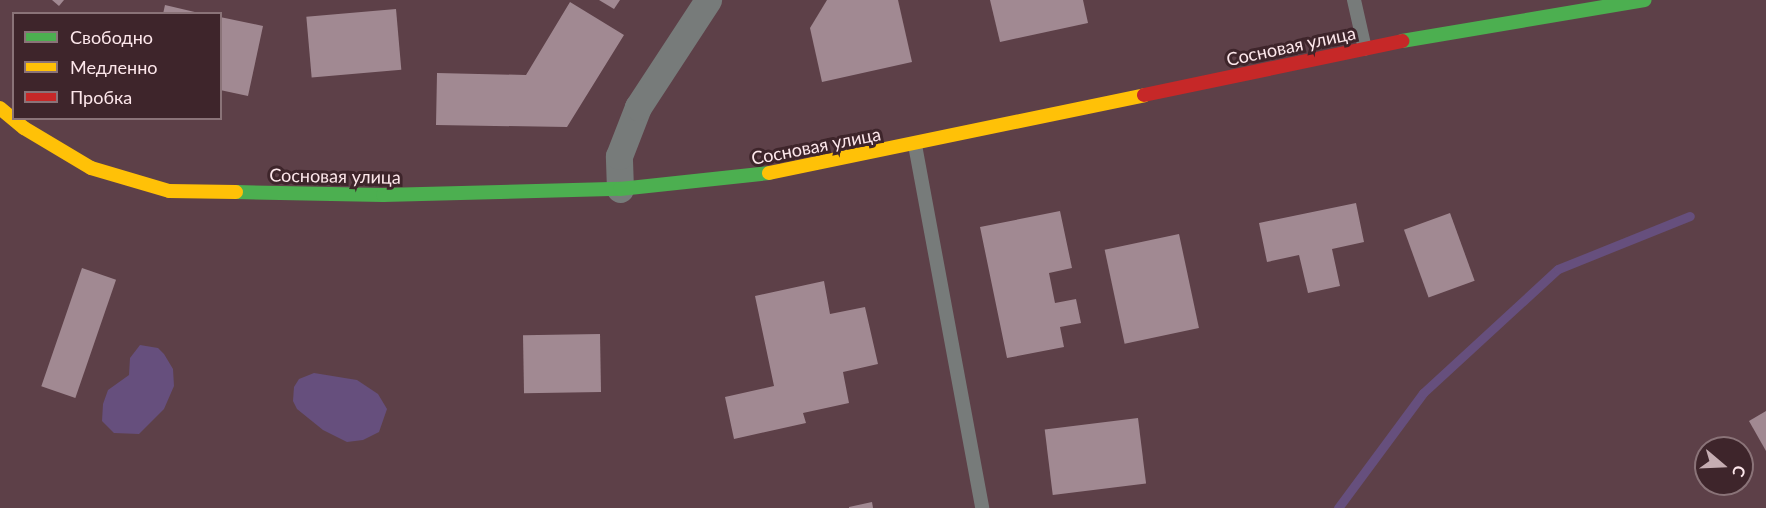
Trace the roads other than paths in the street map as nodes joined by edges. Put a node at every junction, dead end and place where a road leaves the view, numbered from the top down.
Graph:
1 (708, 0) edge
2 (1354, 0) edge
3 (1646, 0) edge
4 (1365, 49) junction
5 (0, 108) edge
6 (12, 118) edge
7 (14, 120) edge
8 (915, 145) junction
9 (620, 189) junction
10 (982, 508) edge

1 - 9 street
2 - 4 lane
3 - 4 street, Сосновая улица
4 - 8 street, Сосновая улица
5 - 6 street, Сосновая улица
7 - 9 street, Сосновая улица
8 - 9 street, Сосновая улица
8 - 10 lane

